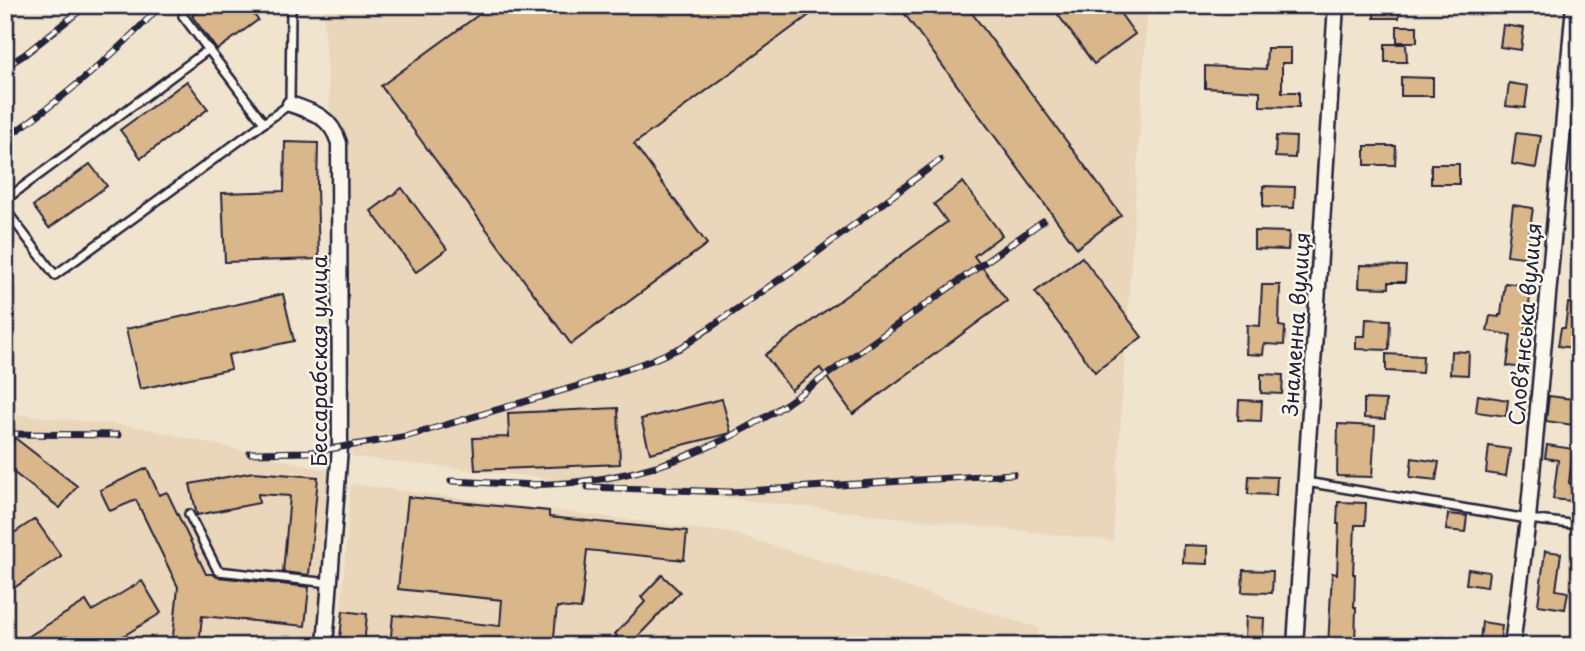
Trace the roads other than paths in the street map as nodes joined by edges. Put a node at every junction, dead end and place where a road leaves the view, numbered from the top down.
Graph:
1 (1336, 5) edge
2 (1574, 5) edge
3 (291, 12) dead end
4 (183, 16) dead end
5 (209, 49) junction
6 (290, 104) junction
7 (264, 123) junction
8 (5, 200) edge
9 (5, 209) edge
10 (1306, 482) junction
11 (189, 514) dead end
12 (1528, 519) junction
13 (1580, 525) edge
14 (330, 583) junction
15 (325, 646) edge
16 (1296, 646) edge
17 (1513, 646) edge

1 - 10 street, Знаменна вулиця
2 - 12 street, Слов’янська вулиця
3 - 6 lane
4 - 5 lane
5 - 7 lane
5 - 8 lane
6 - 7 lane
6 - 14 street, Бессарабская улица
7 - 9 lane
10 - 12 lane
10 - 16 street, Знаменна вулиця
11 - 14 lane
12 - 13 lane
12 - 17 street, Слов’янська вулиця
14 - 15 street, Бессарабская улица

